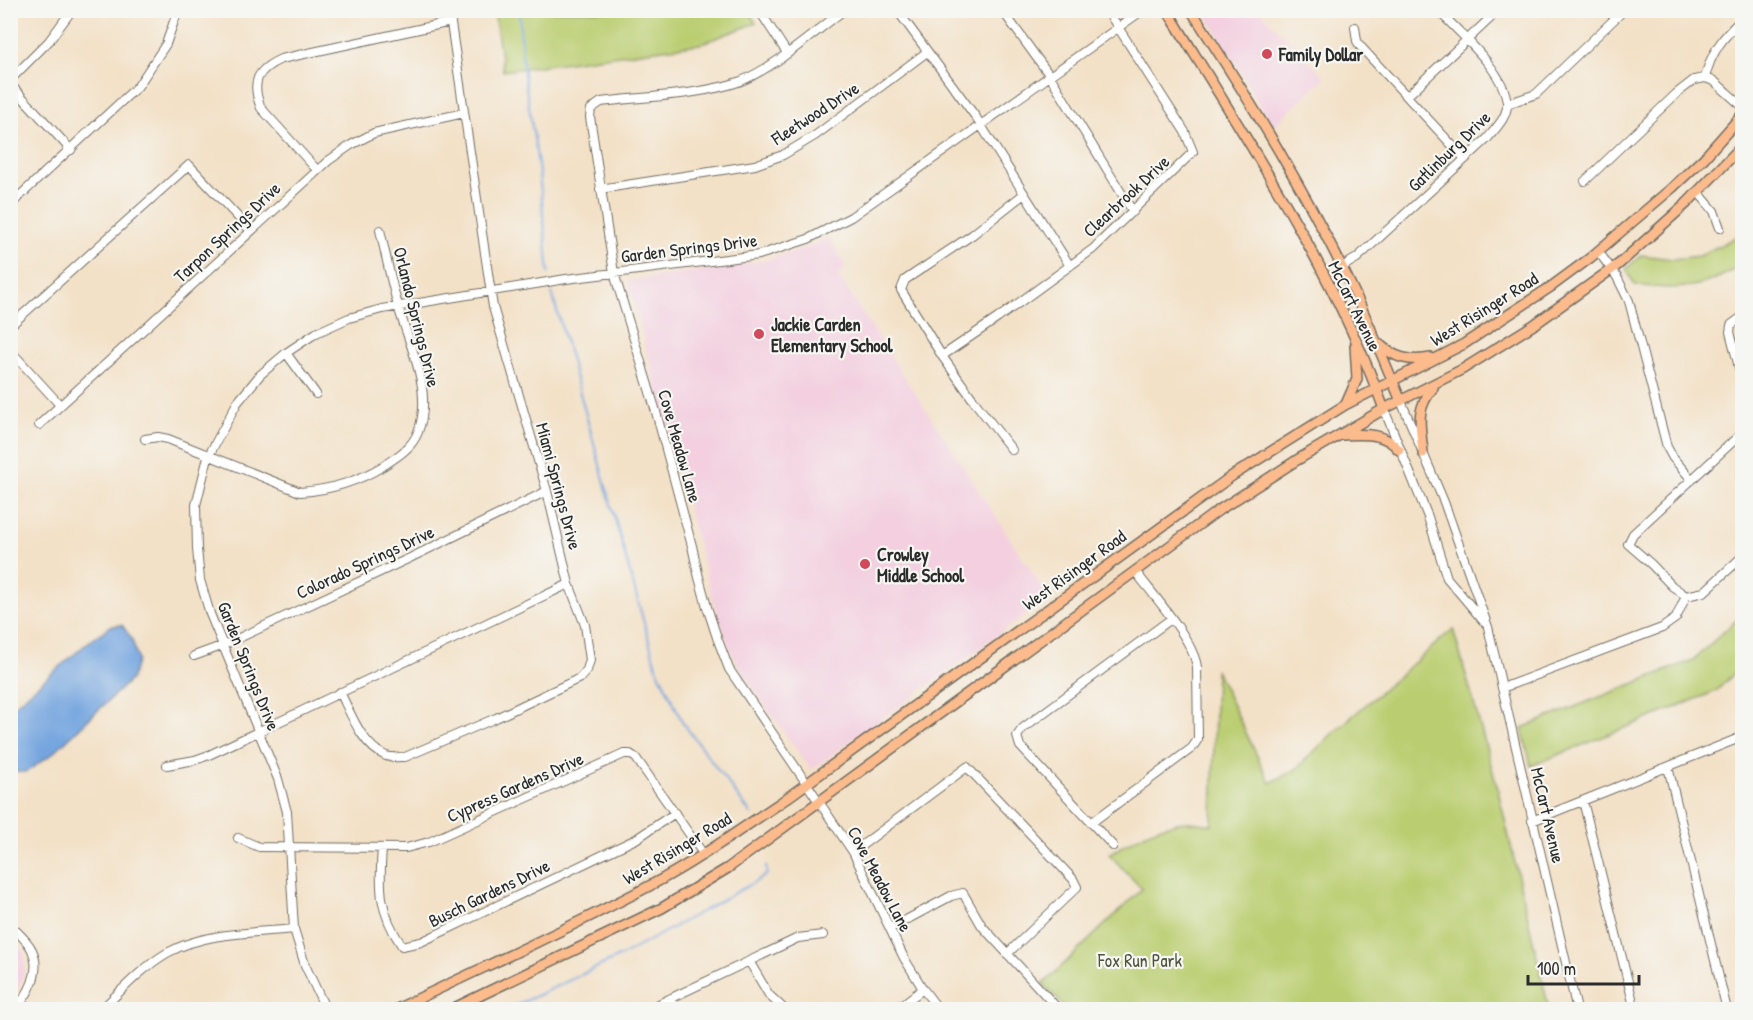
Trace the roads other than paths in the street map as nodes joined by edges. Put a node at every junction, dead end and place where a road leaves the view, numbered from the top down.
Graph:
1 (72, 10) edge
2 (178, 10) edge
3 (449, 10) edge
4 (759, 10) edge
5 (843, 10) edge
6 (897, 10) edge
7 (1002, 10) edge
8 (1107, 10) edge
9 (1143, 10) edge
10 (1167, 10) edge
11 (1191, 10) edge
12 (1438, 10) edge
13 (1499, 10) edge
14 (1624, 10) edge
15 (1743, 19) edge
16 (451, 22) junction
17 (1354, 27) dead end
18 (1119, 28) junction
19 (1466, 41) junction
20 (927, 52) junction
21 (787, 53) junction
22 (1050, 76) junction
23 (1705, 78) junction
24 (10, 82) edge
25 (1407, 96) junction
26 (1507, 104) junction
27 (1743, 106) edge
28 (464, 113) junction
29 (1743, 115) edge
30 (980, 125) junction
31 (1743, 146) edge
32 (71, 150) junction
33 (1465, 159) junction
34 (317, 170) junction
35 (1585, 181) dead end
36 (600, 189) junction
37 (1698, 192) junction
38 (1024, 194) junction
39 (10, 205) edge
40 (1133, 212) junction
41 (1720, 228) dead end
42 (380, 230) dead end
43 (250, 231) junction
44 (1598, 251) junction
45 (1070, 266) junction
46 (1341, 267) junction
47 (1612, 269) junction
48 (614, 273) junction
49 (489, 291) junction
50 (398, 306) junction
51 (1743, 317) edge
52 (10, 326) edge
53 (1355, 340) junction
54 (1376, 341) junction
55 (10, 350) edge
56 (286, 352) junction
57 (942, 356) junction
58 (1442, 356) junction
59 (1743, 379) edge
60 (1393, 381) junction
61 (1438, 382) junction
62 (1377, 389) junction
63 (316, 394) dead end
64 (1401, 401) junction
65 (60, 405) junction
66 (1345, 405) junction
67 (1384, 409) junction
68 (39, 425) dead end
69 (1743, 433) edge
70 (1340, 435) junction
71 (145, 439) dead end
72 (1012, 450) dead end
73 (1399, 450) junction
74 (1423, 453) junction
75 (208, 457) junction
76 (1692, 480) junction
77 (547, 491) junction
78 (1123, 556) junction
79 (1743, 556) edge
80 (1135, 572) junction
81 (569, 584) junction
82 (1686, 596) junction
83 (1171, 619) junction
84 (1488, 627) junction
85 (224, 645) junction
86 (194, 656) dead end
87 (1502, 688) junction
88 (340, 692) junction
89 (258, 729) junction
90 (1743, 737) edge
91 (167, 765) dead end
92 (1668, 767) junction
93 (807, 783) junction
94 (1583, 801) junction
95 (819, 802) junction
96 (675, 813) junction
97 (1532, 821) junction
98 (1091, 823) junction
99 (238, 838) dead end
100 (1113, 846) dead end
101 (288, 847) junction
102 (382, 849) junction
103 (853, 852) junction
104 (704, 855) junction
105 (10, 925) edge
106 (891, 928) junction
107 (294, 929) junction
108 (823, 936) dead end
109 (1007, 954) junction
110 (749, 961) junction
111 (923, 988) junction
112 (670, 998) junction
113 (14, 1010) edge
114 (101, 1010) edge
115 (326, 1010) edge
116 (395, 1010) edge
117 (450, 1010) edge
118 (646, 1010) edge
119 (676, 1010) edge
120 (785, 1010) edge
121 (895, 1010) edge
122 (939, 1010) edge
123 (1059, 1010) edge
124 (1577, 1010) edge
125 (1635, 1010) edge
126 (1727, 1010) edge

1 - 24 street
2 - 32 street
3 - 16 street, Miami Springs Drive
4 - 21 street
5 - 21 street, Cove Meadow Lane
6 - 20 street
7 - 22 street
8 - 18 street, Clearbrook Drive
9 - 18 street, Garden Springs Drive
10 - 53 main road, McCart Avenue
11 - 46 main road, McCart Avenue
12 - 19 street, Gatlinburg Drive
13 - 19 street
14 - 26 street
15 - 23 street
16 - 28 street, Miami Springs Drive
16 - 34 street
17 - 25 street
18 - 22 street, Garden Springs Drive
18 - 40 street, Clearbrook Drive
19 - 25 street
19 - 26 street, Gatlinburg Drive
20 - 30 street
20 - 36 street, Fleetwood Drive
21 - 36 street, Cove Meadow Lane
22 - 30 street, Garden Springs Drive
22 - 40 street
23 - 27 street
23 - 35 street
24 - 32 street
25 - 33 street
26 - 33 street, Gatlinburg Drive
28 - 34 street, Tarpon Springs Drive
28 - 49 street, Miami Springs Drive
29 - 44 main road, West Risinger Road
30 - 38 street
30 - 48 street, Garden Springs Drive
31 - 37 main road, West Risinger Road
32 - 39 street
33 - 46 street, Gatlinburg Drive
34 - 43 street, Tarpon Springs Drive
36 - 48 street, Cove Meadow Lane
37 - 41 street
37 - 47 main road, West Risinger Road
38 - 45 street
38 - 57 street
40 - 45 street, Clearbrook Drive
42 - 50 street, Orlando Springs Drive
43 - 52 street
43 - 65 street, Tarpon Springs Drive
44 - 47 street
44 - 58 main road, West Risinger Road
45 - 57 street, Clearbrook Drive
46 - 54 main road, McCart Avenue
47 - 61 main road, West Risinger Road
47 - 76 street
48 - 49 street, Garden Springs Drive
48 - 93 street, Cove Meadow Lane
49 - 50 street, Garden Springs Drive
49 - 77 street, Miami Springs Drive
50 - 56 street, Garden Springs Drive
50 - 75 street, Orlando Springs Drive
51 - 59 street
53 - 62 main road, McCart Avenue
53 - 66 main road
54 - 58 main road
54 - 60 main road, McCart Avenue
55 - 65 street
56 - 63 street
56 - 75 street, Garden Springs Drive
57 - 72 street
58 - 60 main road, West Risinger Road
60 - 62 main road, West Risinger Road
60 - 64 main road, McCart Avenue
61 - 64 main road, West Risinger Road
61 - 74 main road
62 - 66 main road, West Risinger Road
62 - 67 main road, McCart Avenue
64 - 67 main road, West Risinger Road
64 - 74 street, McCart Avenue
65 - 68 street, Tarpon Springs Drive
66 - 78 main road, West Risinger Road
67 - 70 main road, West Risinger Road
67 - 73 street, McCart Avenue
69 - 76 street
70 - 73 main road
70 - 80 main road, West Risinger Road
71 - 75 street, Orlando Springs Drive
73 - 84 street, McCart Avenue
74 - 84 street, McCart Avenue
75 - 85 street, Garden Springs Drive
76 - 82 street
77 - 81 street, Miami Springs Drive
77 - 85 street, Colorado Springs Drive
78 - 80 main road
78 - 93 main road, West Risinger Road
79 - 82 street
80 - 83 street
80 - 95 main road, West Risinger Road
81 - 88 street
81 - 88 street, Miami Springs Drive
82 - 87 street
83 - 98 street
83 - 98 street
84 - 87 street, McCart Avenue
85 - 86 street, Colorado Springs Drive
85 - 89 street, Garden Springs Drive
87 - 97 street, McCart Avenue
88 - 89 street
89 - 91 street
89 - 101 street, Garden Springs Drive
90 - 92 street
92 - 94 street
92 - 126 street
93 - 95 street, Cove Meadow Lane
93 - 104 main road, West Risinger Road
94 - 97 street
94 - 125 street
95 - 103 street, Cove Meadow Lane
95 - 117 main road, West Risinger Road
96 - 102 street, Cypress Gardens Drive
96 - 102 street, Busch Gardens Drive
96 - 104 street, Cypress Gardens Drive
97 - 124 street, McCart Avenue
98 - 100 street
99 - 101 street, Cypress Gardens Drive
101 - 102 street, Cypress Gardens Drive
101 - 107 street, Garden Springs Drive
103 - 106 street, Cove Meadow Lane
103 - 109 street
104 - 116 main road, West Risinger Road
105 - 113 street
106 - 109 street
106 - 111 street, Cove Meadow Lane
107 - 114 street
107 - 115 street, Garden Springs Drive
108 - 110 street
109 - 123 street
110 - 112 street
110 - 120 street
111 - 121 street
111 - 122 street, Cove Meadow Lane
112 - 118 street
112 - 119 street

